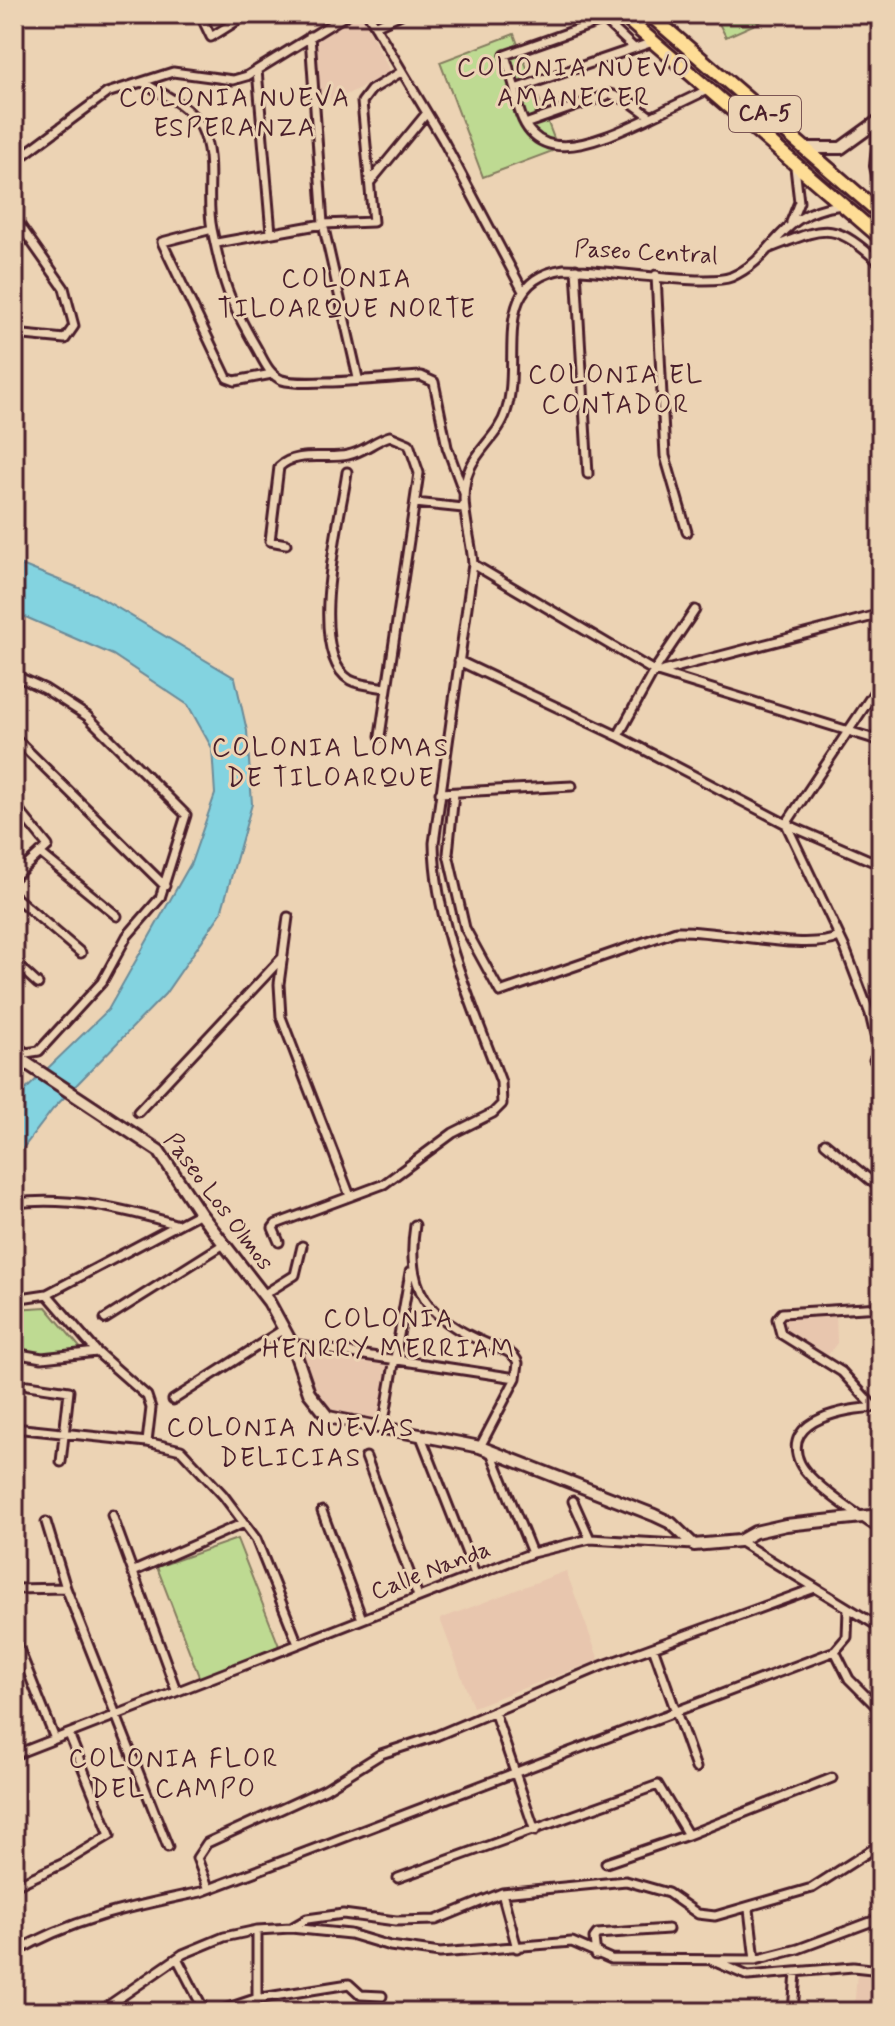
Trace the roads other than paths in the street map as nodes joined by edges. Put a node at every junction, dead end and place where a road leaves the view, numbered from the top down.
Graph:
1 (200, 14) edge
2 (248, 14) edge
3 (348, 14) edge
4 (368, 14) edge
5 (401, 14) edge
6 (621, 14) edge
7 (649, 14) edge
8 (601, 17) edge
9 (375, 26) junction
10 (310, 36) junction
11 (653, 42) junction
12 (634, 48) junction
13 (257, 70) junction
14 (401, 72) junction
15 (144, 83) junction
16 (515, 89) junction
17 (707, 90) junction
18 (426, 114) junction
19 (651, 117) junction
20 (881, 119) edge
21 (525, 124) junction
22 (804, 148) junction
23 (14, 162) edge
24 (795, 167) junction
25 (371, 181) junction
26 (881, 186) edge
27 (844, 205) junction
28 (881, 214) edge
29 (14, 217) edge
30 (791, 222) junction
31 (323, 224) junction
32 (212, 229) junction
33 (271, 233) junction
34 (881, 238) edge
35 (217, 243) junction
36 (766, 250) junction
37 (881, 264) edge
38 (576, 269) junction
39 (656, 275) junction
40 (523, 291) junction
41 (14, 334) edge
42 (272, 374) junction
43 (358, 378) junction
44 (347, 472) dead end
45 (588, 474) dead end
46 (465, 494) junction
47 (415, 503) junction
48 (463, 508) junction
49 (687, 532) dead end
50 (286, 544) dead end
51 (473, 564) junction
52 (695, 610) dead end
53 (881, 614) edge
54 (459, 661) junction
55 (656, 672) junction
56 (14, 675) edge
57 (881, 682) edge
58 (386, 688) junction
59 (850, 732) junction
60 (380, 736) dead end
61 (618, 736) junction
62 (14, 737) edge
63 (881, 741) edge
64 (572, 786) dead end
65 (440, 793) junction
66 (454, 793) junction
67 (14, 804) edge
68 (786, 824) junction
69 (40, 853) junction
70 (881, 865) edge
71 (14, 877) edge
72 (165, 886) junction
73 (14, 896) edge
74 (117, 916) dead end
75 (288, 917) dead end
76 (839, 937) junction
77 (81, 953) dead end
78 (283, 958) junction
79 (14, 962) edge
80 (38, 984) dead end
81 (877, 1024) edge
82 (14, 1044) edge
83 (14, 1055) edge
84 (874, 1060) dead end
85 (138, 1112) dead end
86 (825, 1143) dead end
87 (881, 1189) edge
88 (350, 1196) junction
89 (14, 1203) edge
90 (200, 1213) junction
91 (175, 1224) junction
92 (415, 1225) dead end
93 (279, 1242) dead end
94 (224, 1244) junction
95 (302, 1246) dead end
96 (411, 1267) junction
97 (47, 1294) junction
98 (263, 1295) junction
99 (14, 1299) edge
100 (881, 1307) edge
101 (105, 1319) dead end
102 (284, 1329) junction
103 (292, 1344) junction
104 (97, 1352) junction
105 (14, 1353) edge
106 (395, 1360) junction
107 (516, 1378) junction
108 (28, 1385) dead end
109 (173, 1400) dead end
110 (878, 1407) edge
111 (383, 1427) junction
112 (14, 1428) edge
113 (65, 1434) junction
114 (420, 1434) junction
115 (147, 1442) junction
116 (485, 1448) junction
117 (366, 1457) dead end
118 (61, 1462) dead end
119 (573, 1501) dead end
120 (322, 1511) dead end
121 (112, 1515) dead end
122 (881, 1515) edge
123 (862, 1518) junction
124 (46, 1522) dead end
125 (244, 1523) junction
126 (881, 1530) edge
127 (590, 1539) junction
128 (739, 1541) junction
129 (694, 1545) junction
130 (532, 1553) junction
131 (132, 1572) junction
132 (475, 1574) junction
133 (66, 1588) junction
134 (815, 1588) junction
135 (14, 1589) edge
136 (418, 1596) junction
137 (848, 1609) junction
138 (362, 1619) junction
139 (877, 1622) edge
140 (881, 1628) edge
141 (15, 1639) edge
142 (298, 1644) junction
143 (653, 1647) junction
144 (835, 1651) junction
145 (176, 1690) junction
146 (494, 1711) junction
147 (881, 1711) edge
148 (675, 1712) junction
149 (118, 1715) junction
150 (69, 1734) junction
151 (55, 1739) junction
152 (14, 1755) edge
153 (696, 1768) dead end
154 (512, 1771) junction
155 (832, 1778) dead end
156 (535, 1831) junction
157 (688, 1835) junction
158 (881, 1844) edge
159 (168, 1847) dead end
160 (606, 1863) dead end
161 (398, 1878) dead end
162 (14, 1886) edge
163 (208, 1887) junction
164 (502, 1893) junction
165 (749, 1909) junction
166 (881, 1918) edge
167 (291, 1928) junction
168 (668, 1929) dead end
169 (257, 1930) junction
170 (517, 1948) junction
171 (14, 1953) edge
172 (596, 1955) junction
173 (177, 1958) junction
174 (712, 1959) junction
175 (755, 1960) junction
176 (880, 1968) edge
177 (796, 1972) junction
178 (382, 1996) dead end
179 (255, 1999) junction
180 (101, 2011) edge
181 (205, 2012) edge
182 (216, 2012) edge
183 (257, 2012) edge
184 (793, 2012) edge

1 - 2 street
3 - 10 street
4 - 9 street
5 - 9 street
6 - 11 highway, CA-5
7 - 22 highway, CA-5
8 - 12 street
8 - 16 street
9 - 14 street
10 - 13 street
10 - 31 street
11 - 12 street
11 - 17 highway, CA-5
12 - 16 street
13 - 15 street
13 - 33 street
14 - 18 street
14 - 25 street
15 - 23 street
15 - 32 street
16 - 21 street
17 - 19 street
17 - 24 highway, CA-5
18 - 25 street
18 - 40 street
19 - 21 street
19 - 21 street
20 - 22 street
20 - 26 street
22 - 28 highway, CA-5
24 - 27 highway, CA-5
24 - 30 street
25 - 31 street
27 - 30 street, Paseo Central
27 - 34 highway, CA-5
29 - 41 street
30 - 36 street, Paseo Central
31 - 33 street
31 - 43 street
32 - 35 street
32 - 42 street
33 - 35 street
35 - 42 street
36 - 37 street
36 - 39 street, Paseo Central
38 - 39 street, Paseo Central
38 - 40 street, Paseo Central
38 - 45 street
39 - 49 street
40 - 46 street
42 - 43 street
43 - 46 street
44 - 58 street
46 - 48 street
47 - 48 street
47 - 50 street
47 - 58 street
48 - 51 street
51 - 54 street
51 - 55 street
52 - 55 street
53 - 55 street
54 - 61 street
54 - 65 street
55 - 59 street
55 - 61 street
56 - 72 street
57 - 59 street
58 - 60 street
59 - 63 street
59 - 68 street
61 - 68 street
62 - 72 street
64 - 66 street
65 - 66 street
65 - 88 street
66 - 76 street
67 - 69 street
68 - 70 street
68 - 76 street
69 - 71 street
69 - 74 street
72 - 82 street
73 - 77 street
75 - 78 street
76 - 81 street
78 - 85 street
78 - 88 street
79 - 80 street
81 - 84 street
83 - 90 street, Paseo Los Olmos
86 - 87 street
88 - 93 street
89 - 91 street
90 - 91 street
90 - 94 street, Paseo Los Olmos
91 - 97 street
92 - 96 street
94 - 98 street, Paseo Los Olmos
94 - 101 street
95 - 98 street
96 - 106 street
96 - 107 street
97 - 99 street
97 - 104 street
98 - 102 street, Paseo Los Olmos
100 - 110 street
102 - 103 street, Paseo Los Olmos
102 - 109 street
103 - 106 street
103 - 111 street, Paseo Los Olmos
104 - 105 street
104 - 115 street
106 - 107 street
106 - 111 street
107 - 116 street
108 - 113 street
110 - 123 street
111 - 114 street, Paseo Los Olmos
112 - 113 street
113 - 115 street
113 - 118 street
114 - 116 street, Paseo Los Olmos
114 - 132 street
115 - 125 street
116 - 129 street, Paseo Los Olmos
116 - 130 street
117 - 136 street
119 - 127 street
120 - 138 street
121 - 131 street
122 - 123 street, Calle Nanda
123 - 126 street
123 - 128 street, Calle Nanda
124 - 133 street
125 - 131 street
125 - 142 street
127 - 129 street, Calle Nanda
127 - 130 street, Calle Nanda
128 - 129 street, Calle Nanda
128 - 134 street
130 - 132 street, Calle Nanda
131 - 145 street
132 - 136 street, Calle Nanda
133 - 135 street
133 - 149 street
134 - 137 street
134 - 143 street
136 - 138 street, Calle Nanda
137 - 139 street
137 - 144 street
138 - 142 street, Calle Nanda
139 - 140 street
141 - 151 street
142 - 145 street, Calle Nanda
143 - 146 street
143 - 148 street
144 - 147 street
144 - 148 street
145 - 149 street, Calle Nanda
146 - 154 street
146 - 163 street
148 - 153 street
148 - 154 street
149 - 150 street, Calle Nanda
149 - 159 street
150 - 151 street, Calle Nanda
150 - 162 street
151 - 152 street, Calle Nanda
154 - 156 street
154 - 163 street
155 - 157 street
156 - 157 street
156 - 161 street
157 - 160 street
158 - 165 street
163 - 171 street
164 - 165 street
164 - 167 street
164 - 170 street
165 - 175 street
166 - 175 street
167 - 169 street
167 - 170 street
168 - 172 street
169 - 173 street
169 - 179 street
170 - 172 street
172 - 174 street
173 - 180 street
173 - 181 street
174 - 175 street
174 - 177 street
176 - 177 street
177 - 184 street
178 - 179 street
179 - 182 street
179 - 183 street

